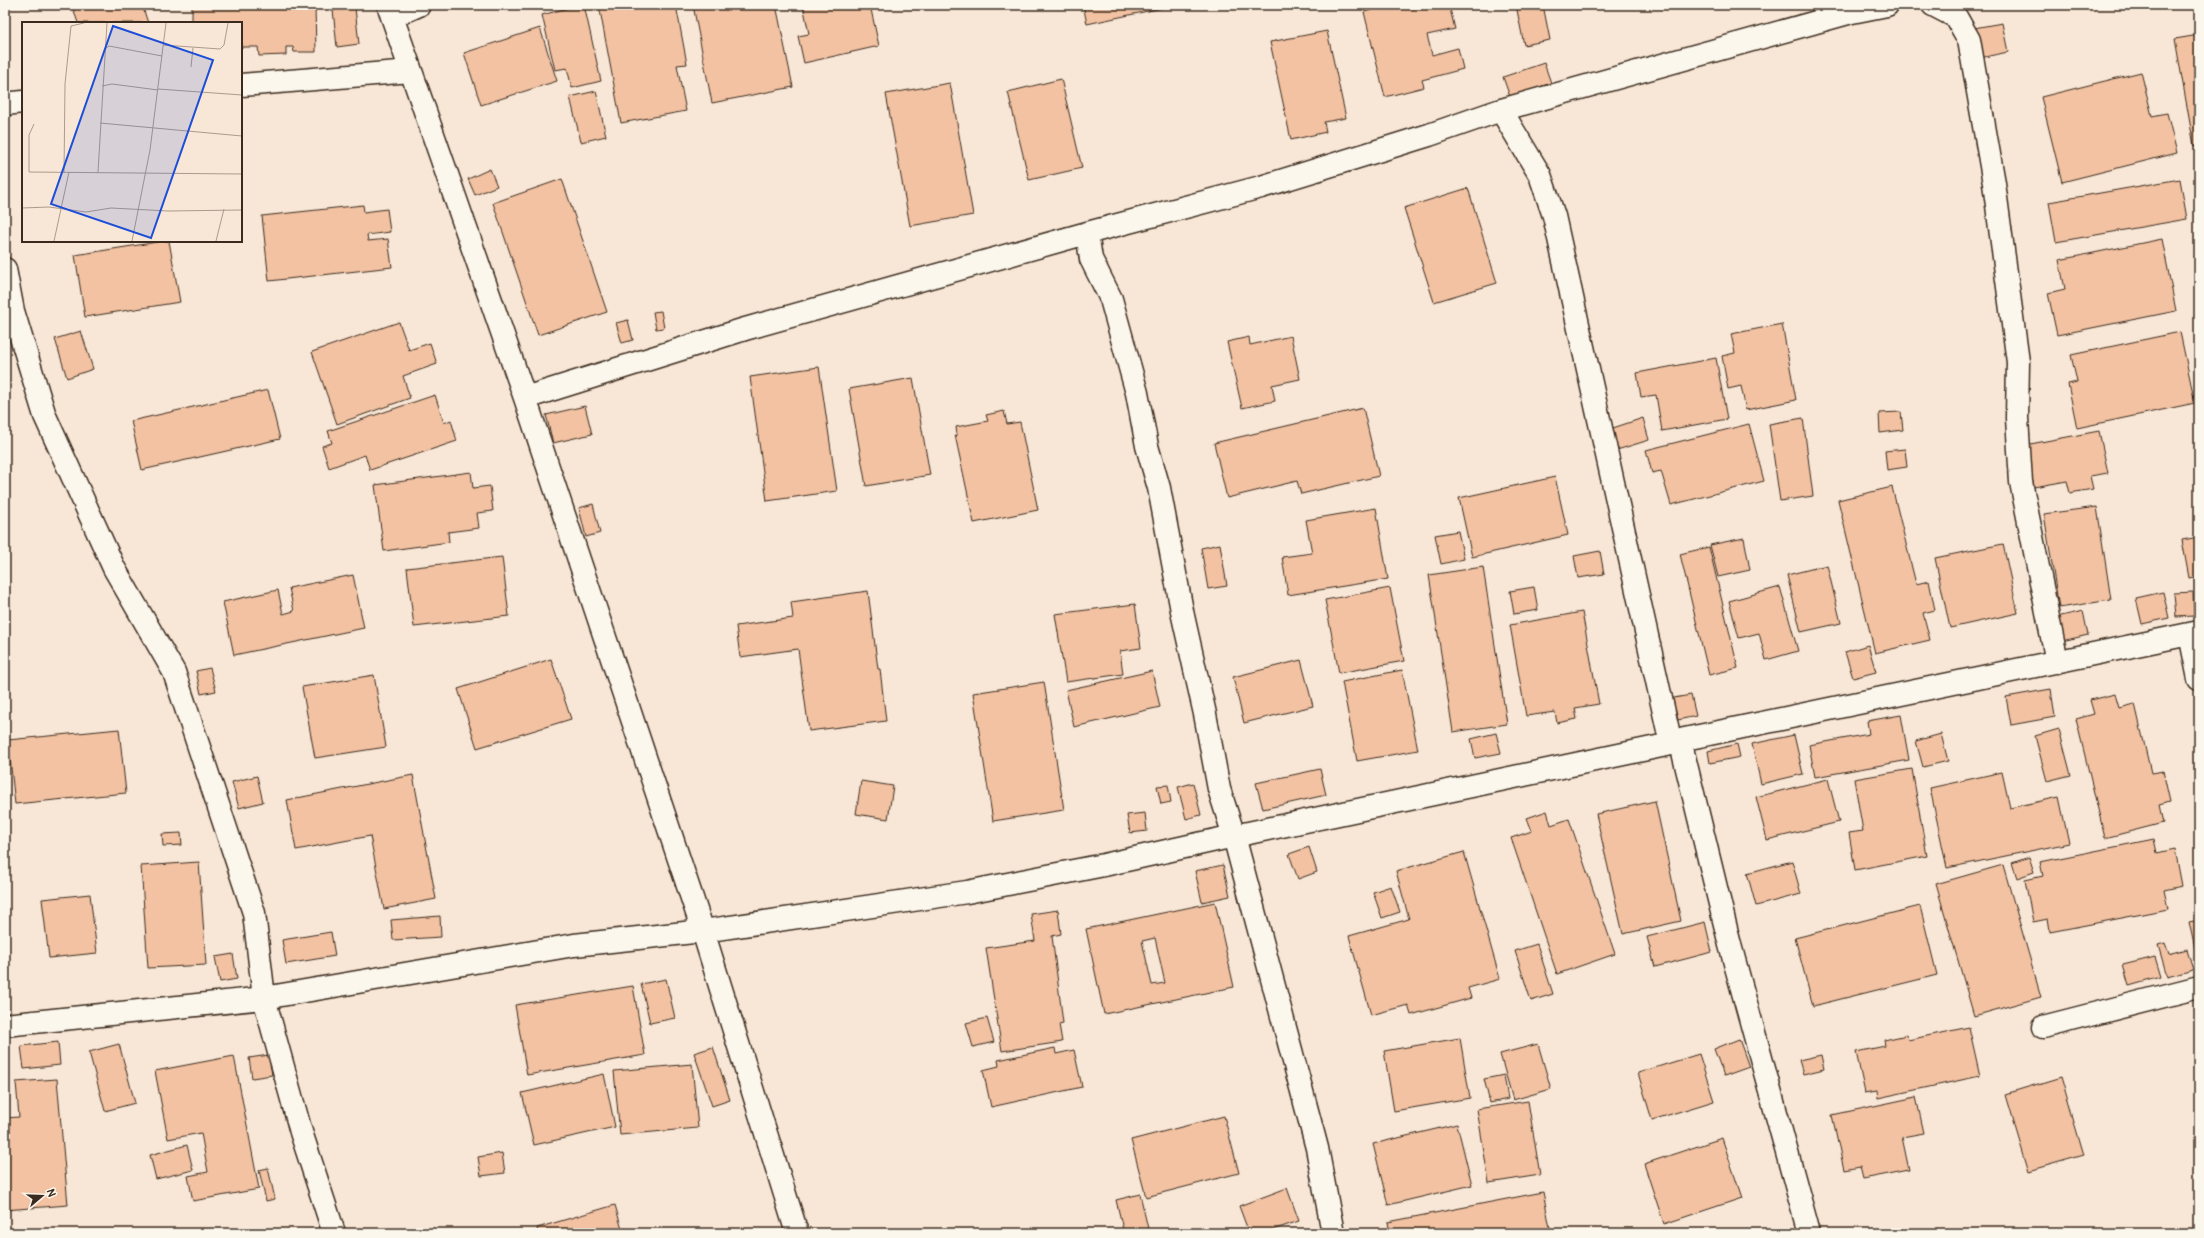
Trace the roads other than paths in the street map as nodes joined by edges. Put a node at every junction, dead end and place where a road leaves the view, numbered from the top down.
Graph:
1 (419, 5) edge
2 (1887, 5) edge
3 (1933, 5) edge
4 (390, 11) edge
5 (411, 70) junction
6 (242, 85) edge
7 (22, 102) edge
8 (5, 104) edge
9 (1501, 110) junction
10 (1086, 233) junction
11 (5, 269) edge
12 (525, 398) junction
13 (2194, 633) edge
14 (2056, 662) junction
15 (2199, 679) edge
16 (1675, 742) junction
17 (1234, 836) junction
18 (703, 931) junction
19 (2199, 987) edge
20 (264, 998) junction
21 (5, 1025) edge
22 (2043, 1027) dead end
23 (334, 1233) edge
24 (797, 1233) edge
25 (1333, 1233) edge
26 (1809, 1233) edge

1 - 4 street
2 - 9 street
3 - 14 street
4 - 5 street
5 - 6 street
5 - 12 street
7 - 8 street
9 - 10 street
9 - 16 street
10 - 12 street
10 - 17 street
11 - 20 street
12 - 18 street
13 - 14 street
13 - 15 street
14 - 16 street
16 - 17 street
16 - 26 street
17 - 18 street
17 - 25 street
18 - 20 street
18 - 24 street
19 - 22 street
20 - 21 street
20 - 23 street

